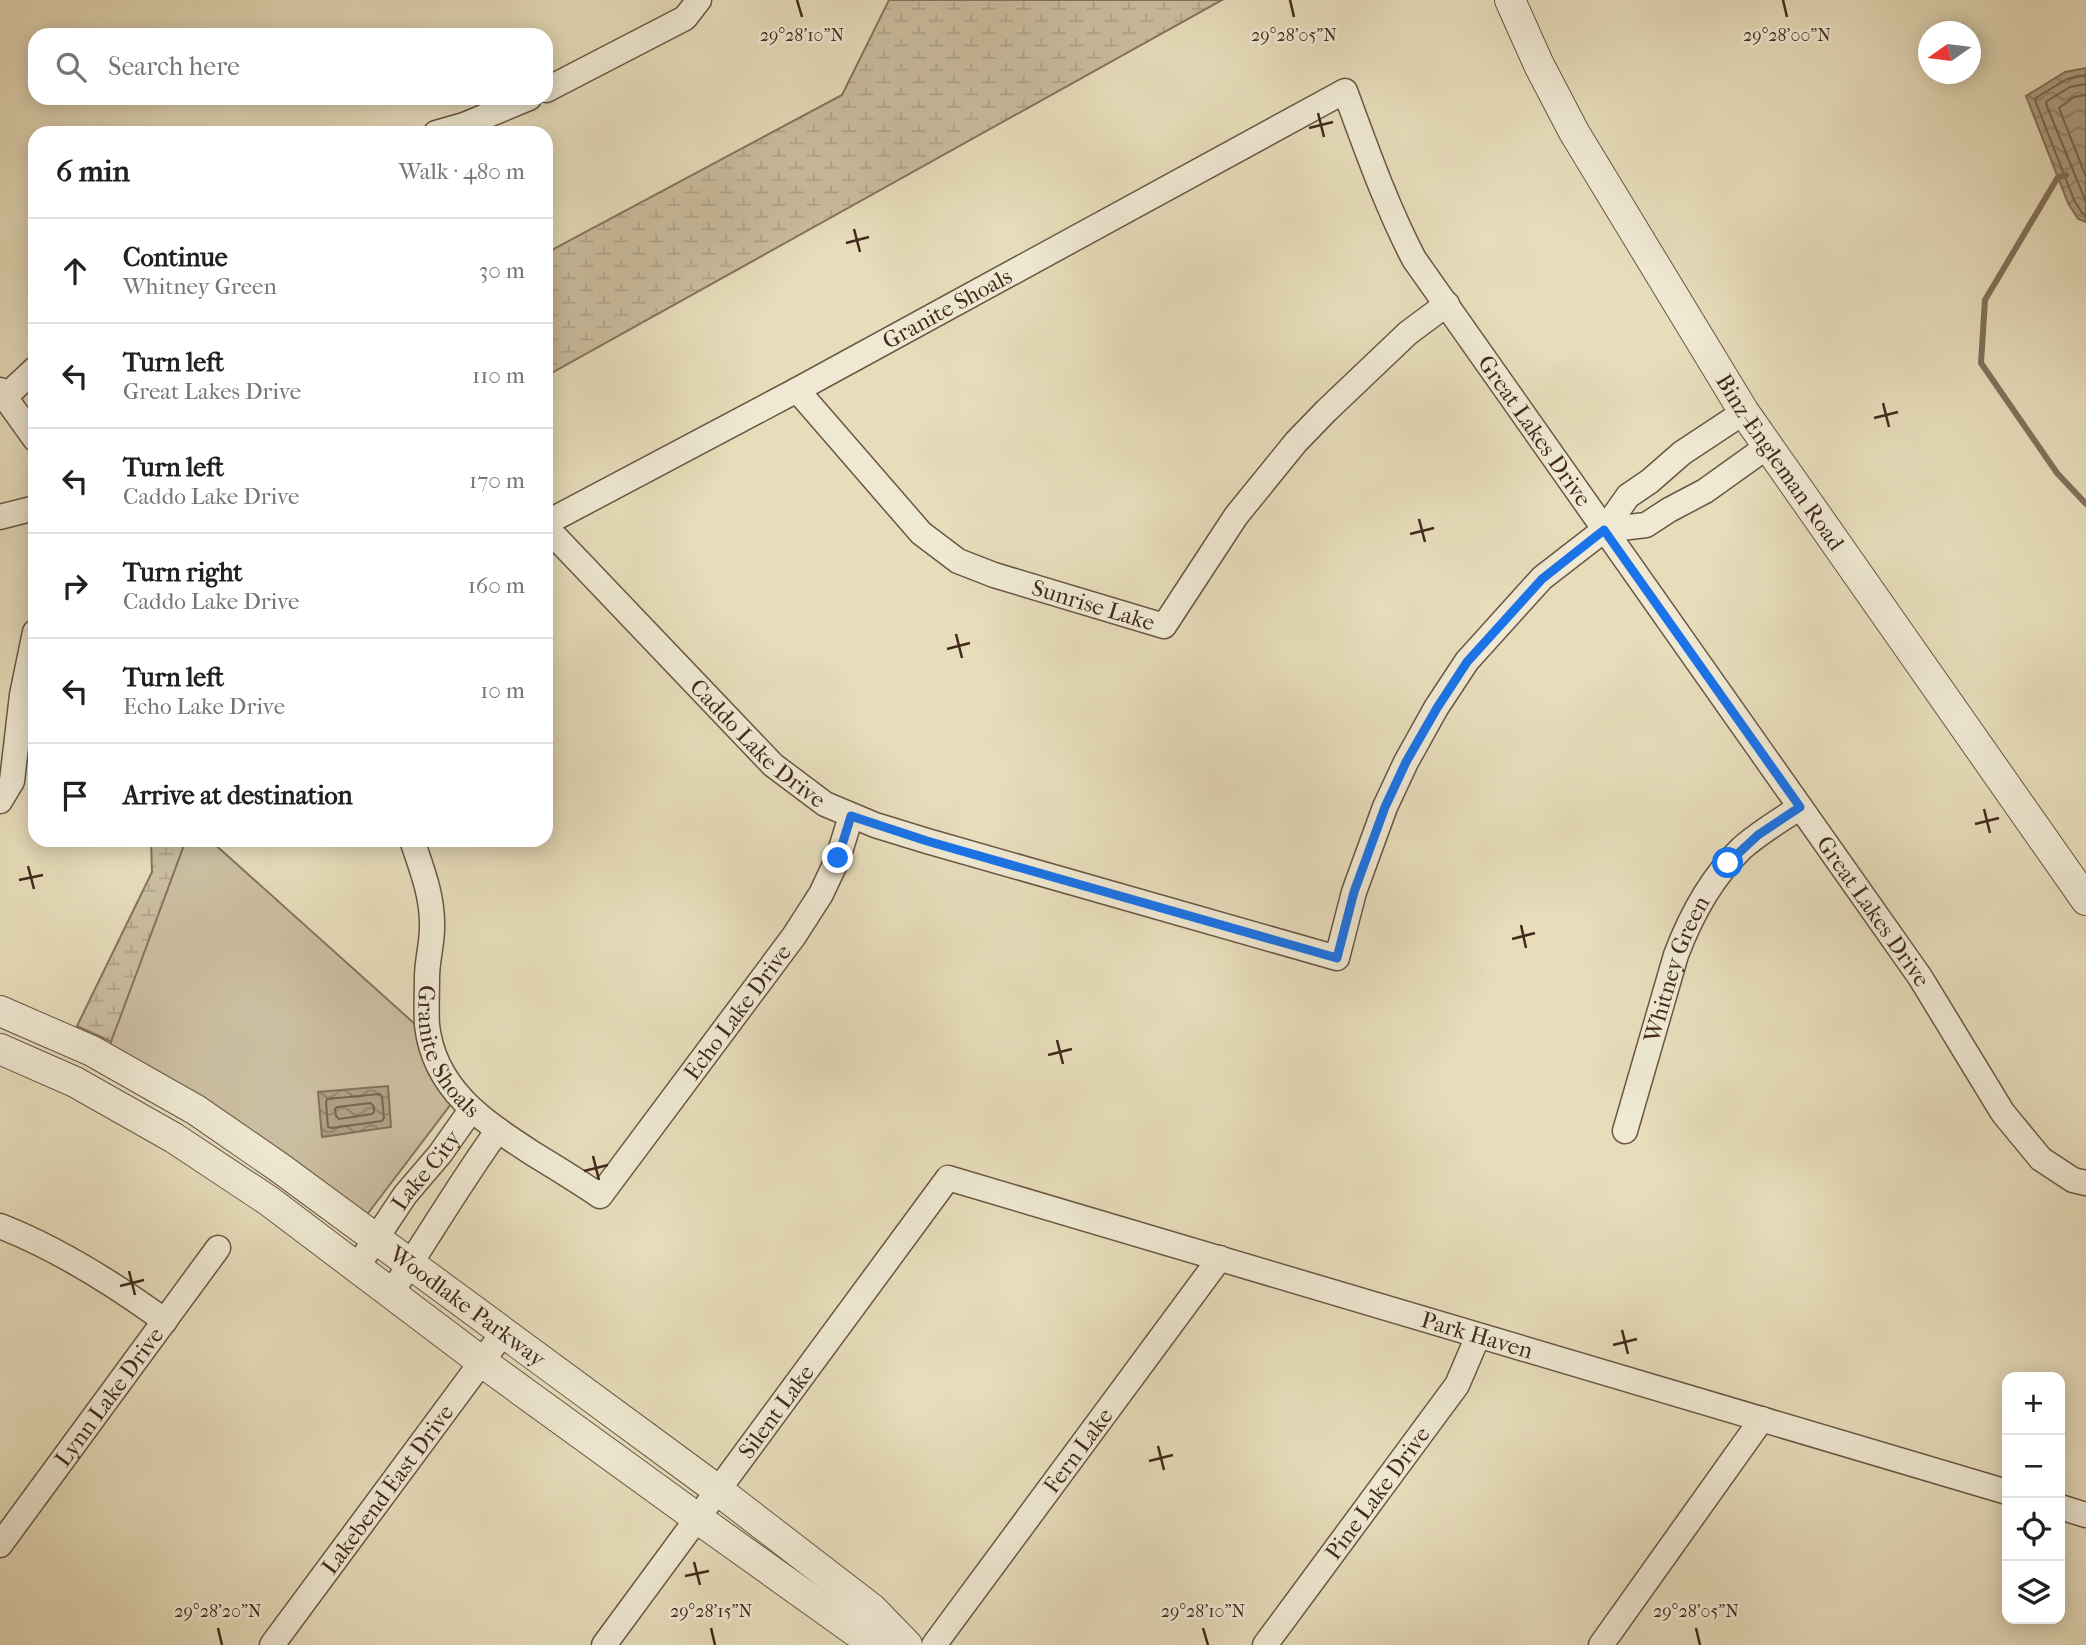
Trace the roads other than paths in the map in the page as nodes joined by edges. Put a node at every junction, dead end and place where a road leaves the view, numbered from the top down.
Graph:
1 (699, 0) edge
2 (1510, 0) edge
3 (553, 86) edge
4 (1345, 91) joint
5 (512, 105) edge
6 (460, 126) edge
7 (1447, 304) junction
8 (28, 374) edge
9 (797, 390) junction
10 (3, 393) edge
11 (1744, 412) junction
12 (28, 429) edge
13 (1768, 446) junction
14 (1667, 467) junction
15 (1689, 500) junction
16 (28, 510) edge
17 (0, 517) edge
18 (553, 521) edge
19 (1604, 530) junction
20 (553, 532) edge
21 (28, 666) edge
22 (0, 801) edge
23 (1800, 807) junction
24 (851, 816) junction
25 (414, 847) edge
26 (2086, 900) edge
27 (0, 1011) edge
28 (0, 1049) edge
29 (471, 1110) junction
30 (498, 1130) junction
31 (1625, 1131) dead end
32 (948, 1178) joint
33 (416, 1182) junction
34 (2086, 1183) edge
35 (600, 1196) joint
36 (448, 1205) junction
37 (0, 1226) edge
38 (376, 1240) junction
39 (218, 1248) dead end
40 (1220, 1258) junction
41 (410, 1264) junction
42 (358, 1267) junction
43 (391, 1293) junction
44 (164, 1321) junction
45 (503, 1333) junction
46 (1478, 1336) junction
47 (482, 1362) junction
48 (1762, 1419) junction
49 (719, 1491) junction
50 (2002, 1491) edge
51 (2065, 1509) edge
52 (2086, 1515) edge
53 (697, 1518) junction
54 (0, 1545) edge
55 (272, 1645) edge
56 (604, 1645) edge
57 (887, 1645) edge
58 (907, 1645) edge
59 (934, 1645) edge
60 (1265, 1645) edge
61 (1601, 1645) edge

1 - 3 street
2 - 11 street, Binz-Engleman Road
4 - 7 street, Great Lakes Drive
4 - 9 street, Granite Shoals
5 - 6 street
7 - 9 street, Sunrise Lake
7 - 19 street, Great Lakes Drive
8 - 10 street
9 - 18 street, Granite Shoals
10 - 12 street
11 - 13 street, Binz-Engleman Road
11 - 14 street, Caddo Lake Drive
13 - 15 street
13 - 26 street, Binz-Engleman Road
14 - 15 street
14 - 19 street, Caddo Lake Drive
15 - 19 street
16 - 17 street
19 - 23 street, Great Lakes Drive
19 - 24 street, Caddo Lake Drive
20 - 24 street, Caddo Lake Drive
21 - 22 street
23 - 31 street, Whitney Green
23 - 34 street, Great Lakes Drive
24 - 35 street, Echo Lake Drive
25 - 29 street, Granite Shoals
27 - 38 street, Woodlake Parkway
28 - 42 street, Woodlake Parkway
29 - 30 street, Granite Shoals
29 - 33 street, Lake City
30 - 35 street, Granite Shoals
30 - 36 street, Lake City
32 - 40 street, Park Haven
32 - 49 street, Silent Lake
33 - 36 street
33 - 38 street, Lake City
36 - 41 street, Lake City
37 - 44 street
38 - 41 street, Woodlake Parkway
38 - 42 street, Lake City
39 - 44 street, Lynn Lake Drive
40 - 46 street, Park Haven
40 - 59 street, Fern Lake
41 - 43 street, Lake City
41 - 45 street, Woodlake Parkway
42 - 43 street, Woodlake Parkway
43 - 47 street, Woodlake Parkway
44 - 54 street, Lynn Lake Drive
45 - 47 street, Lakebend East Drive
45 - 49 street, Woodlake Parkway
46 - 48 street, Park Haven
46 - 60 street, Pine Lake Drive
47 - 53 street, Woodlake Parkway
47 - 55 street, Lakebend East Drive
48 - 50 street, Park Haven
48 - 61 street
49 - 53 street, Silent Lake
49 - 58 street, Woodlake Parkway
51 - 52 street
53 - 56 street, Silent Lake
53 - 57 street, Woodlake Parkway

